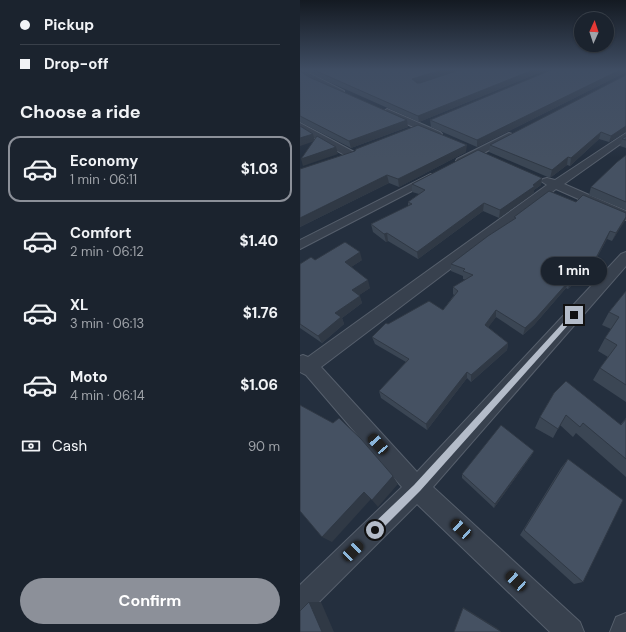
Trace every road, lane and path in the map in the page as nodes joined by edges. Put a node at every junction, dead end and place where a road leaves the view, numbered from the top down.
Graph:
1 (378, 108) edge
2 (435, 121) edge
3 (300, 126) edge
4 (421, 127) junction
5 (520, 130) edge
6 (408, 132) edge
7 (626, 136) edge
8 (450, 140) edge
9 (464, 146) edge
10 (478, 152) junction
11 (492, 158) edge
12 (337, 160) edge
13 (451, 166) edge
14 (437, 174) edge
15 (534, 176) edge
16 (555, 185) junction
17 (626, 216) edge
18 (300, 245) edge
19 (626, 258) edge
20 (304, 367) edge
21 (417, 488) junction
22 (300, 603) edge
23 (626, 627) edge
24 (570, 632) edge
25 (624, 632) edge

1 - 4 street
2 - 4 street
3 - 12 street
4 - 6 street
4 - 8 street
5 - 10 street
7 - 16 street
9 - 10 street
10 - 11 street
10 - 13 street
14 - 18 street
15 - 16 street
16 - 17 street
16 - 20 street
19 - 21 street
20 - 21 street
21 - 22 street
21 - 24 street
23 - 25 street

